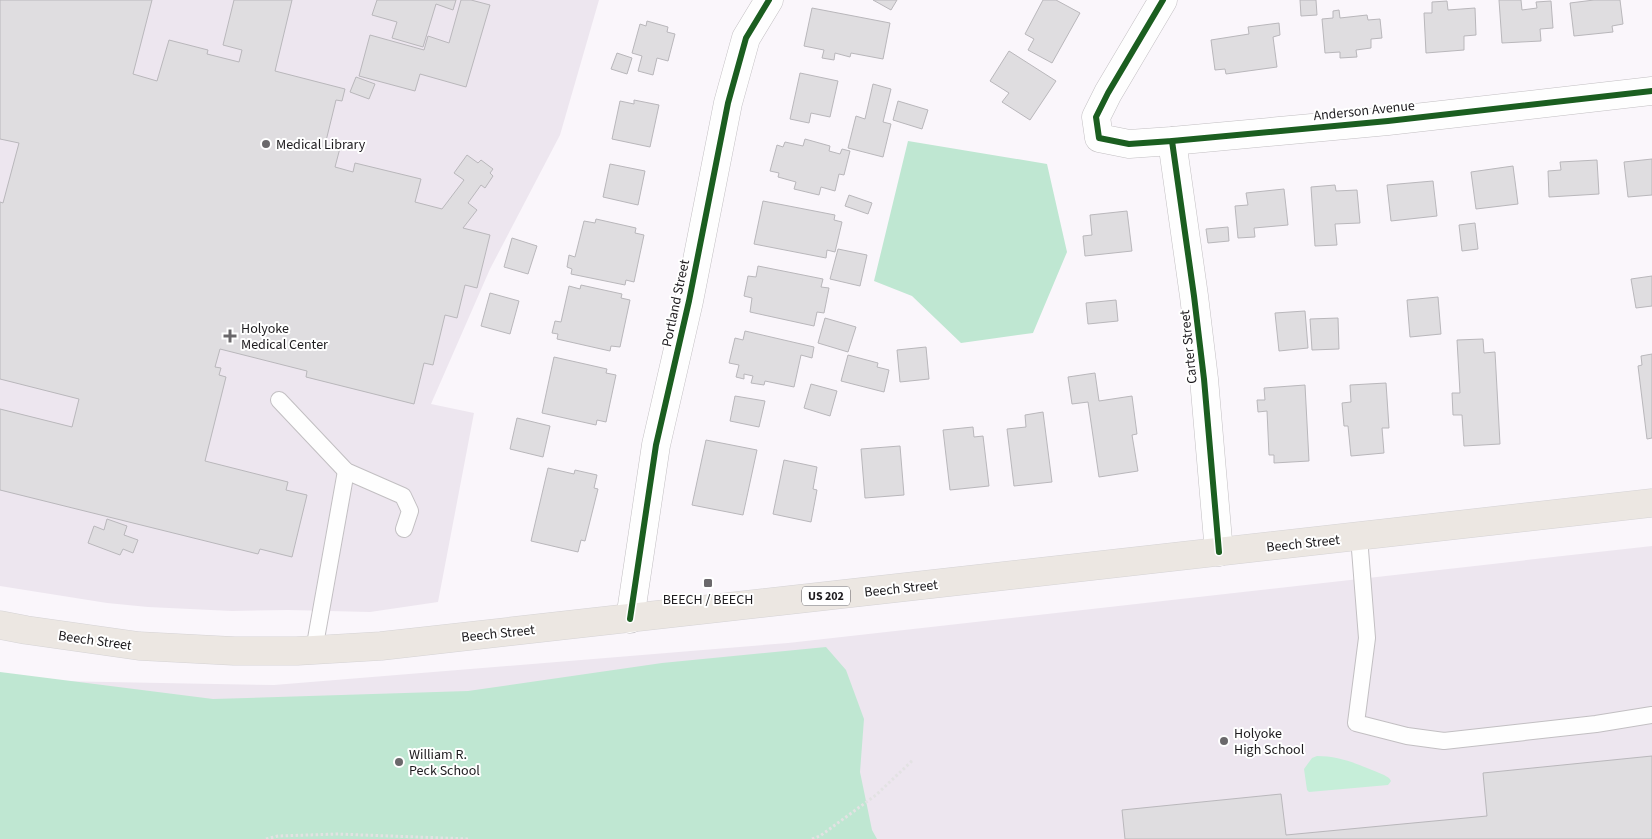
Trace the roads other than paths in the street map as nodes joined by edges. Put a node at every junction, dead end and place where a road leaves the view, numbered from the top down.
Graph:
1 (769, 0) edge
2 (1163, 0) edge
3 (1652, 91) edge
4 (1172, 141) junction
5 (278, 400) dead end
6 (346, 471) junction
7 (1652, 503) edge
8 (404, 529) dead end
9 (1359, 537) junction
10 (1219, 552) junction
11 (630, 619) junction
12 (0, 625) edge
13 (314, 650) junction
14 (1652, 715) edge

1 - 11 street, Portland Street
2 - 4 street, Anderson Avenue
3 - 4 street, Anderson Avenue
4 - 10 street, Carter Street
5 - 6 lane
6 - 8 lane
6 - 13 lane
7 - 9 main road, Beech Street / US 202
9 - 10 main road, Beech Street / US 202
9 - 14 lane
10 - 11 main road, Beech Street / US 202
11 - 13 main road, Beech Street / US 202
12 - 13 main road, Beech Street / US 202

